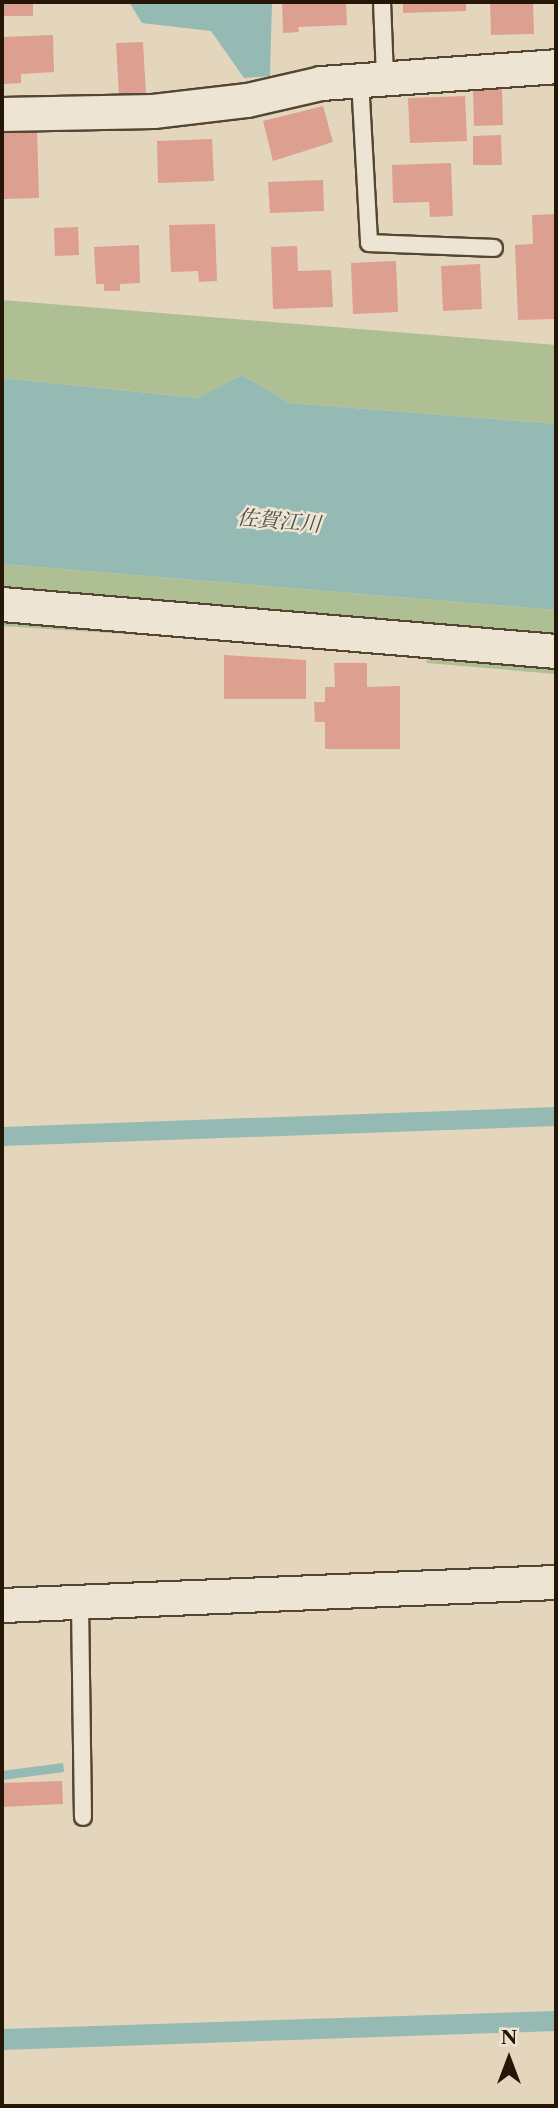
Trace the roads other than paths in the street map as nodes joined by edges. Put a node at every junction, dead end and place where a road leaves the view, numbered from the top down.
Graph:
1 (382, 2) edge
2 (556, 66) edge
3 (372, 79) junction
4 (2, 114) edge
5 (494, 248) dead end
6 (2, 604) edge
7 (556, 651) edge
8 (556, 1583) edge
9 (80, 1603) junction
10 (2, 1605) edge
11 (83, 1817) dead end

1 - 3 lane
2 - 3 street
3 - 4 street
3 - 5 lane
6 - 7 street
8 - 9 street
9 - 10 street
9 - 11 lane

